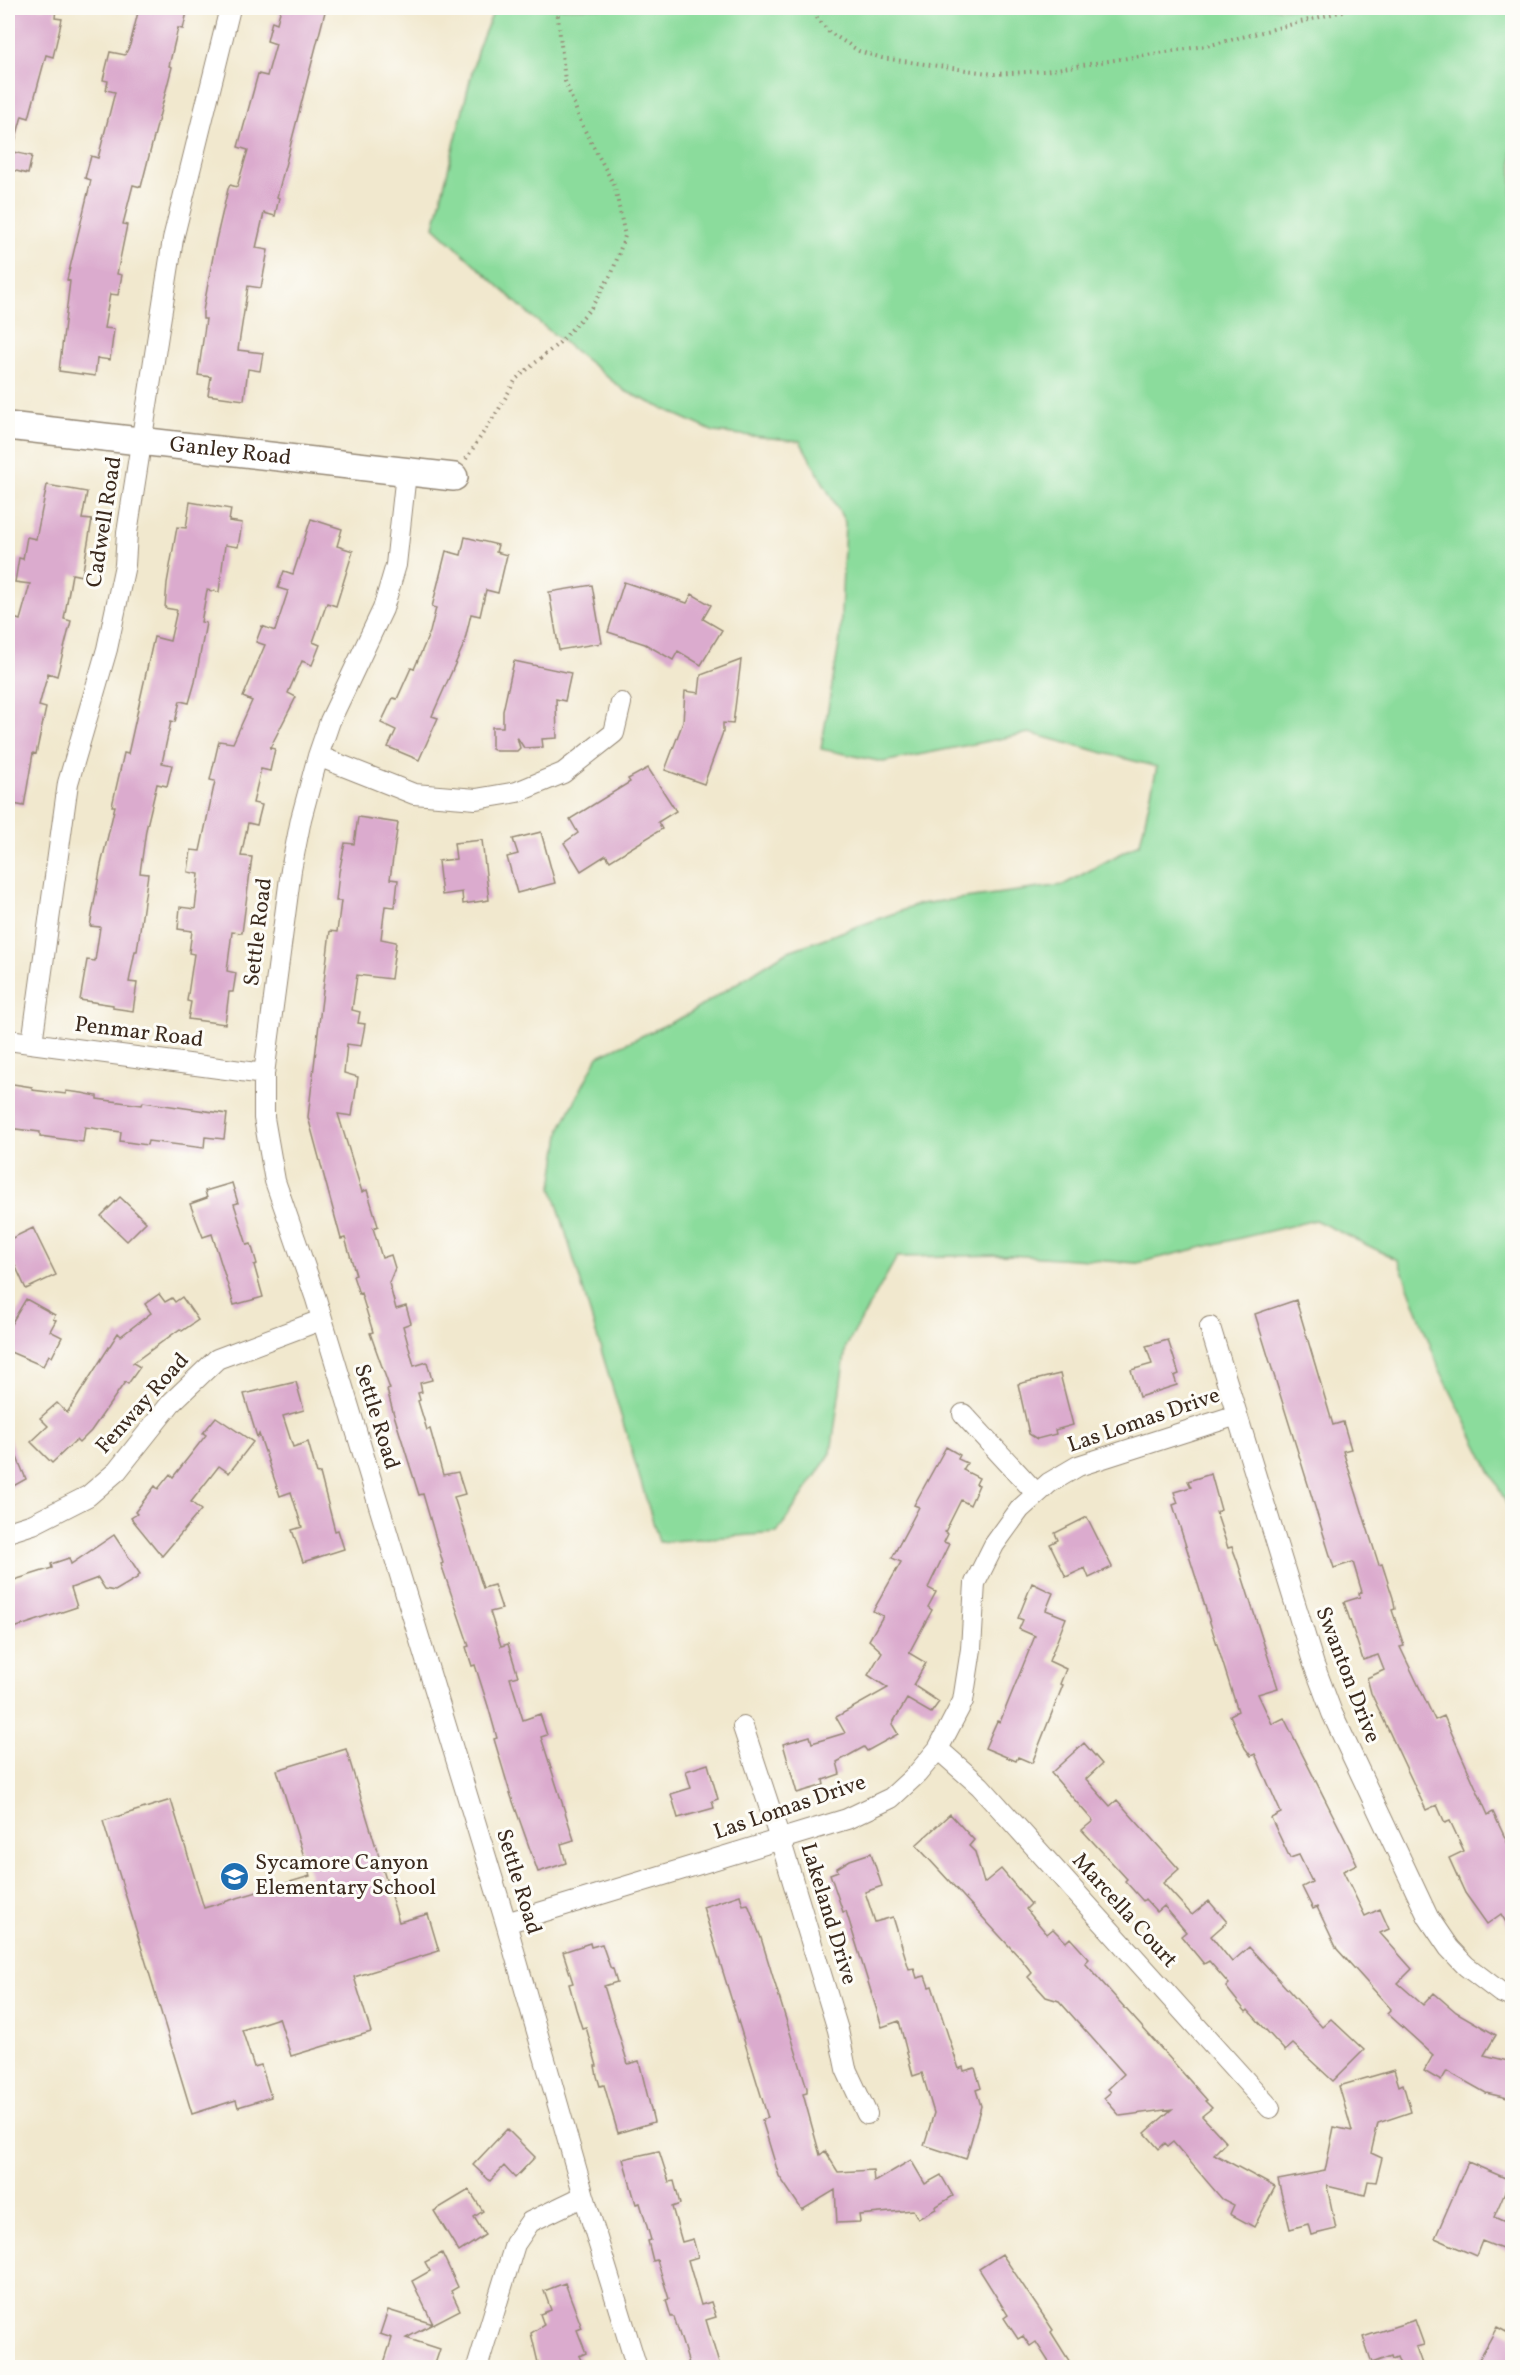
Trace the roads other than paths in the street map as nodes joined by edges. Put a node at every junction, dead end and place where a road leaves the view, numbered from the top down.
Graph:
1 (230, 8) edge
2 (8, 426) edge
3 (142, 442) junction
4 (406, 474) junction
5 (454, 477) road end
6 (621, 703) dead end
7 (318, 756) junction
8 (8, 1040) edge
9 (32, 1043) junction
10 (264, 1074) junction
11 (321, 1320) junction
12 (1210, 1327) dead end
13 (963, 1414) dead end
14 (1237, 1415) junction
15 (1036, 1493) junction
16 (8, 1532) edge
17 (743, 1727) dead end
18 (938, 1749) junction
19 (780, 1839) junction
20 (506, 1923) junction
21 (1512, 1997) edge
22 (1270, 2108) dead end
23 (867, 2114) dead end
24 (584, 2196) junction
25 (477, 2367) edge
26 (637, 2367) edge

1 - 3 street, Cadwell Road
2 - 3 street, Ganley Road
3 - 4 street, Ganley Road
3 - 9 street, Cadwell Road
4 - 5 street, Ganley Road
4 - 7 street, Settle Road
6 - 7 street
7 - 10 street, Settle Road
8 - 9 street, Penmar Road
9 - 10 street, Penmar Road
10 - 11 street, Settle Road
11 - 16 street, Fenway Road
11 - 20 street, Settle Road
12 - 14 street, Swanton Drive
13 - 15 street
14 - 15 street, Las Lomas Drive
14 - 21 street, Swanton Drive
15 - 18 street, Las Lomas Drive
17 - 19 street, Lakeland Drive
18 - 19 street, Las Lomas Drive
18 - 22 street, Marcella Court
19 - 20 street, Las Lomas Drive
19 - 23 street, Lakeland Drive
20 - 24 street, Settle Road
24 - 25 street
24 - 26 street, Settle Road

